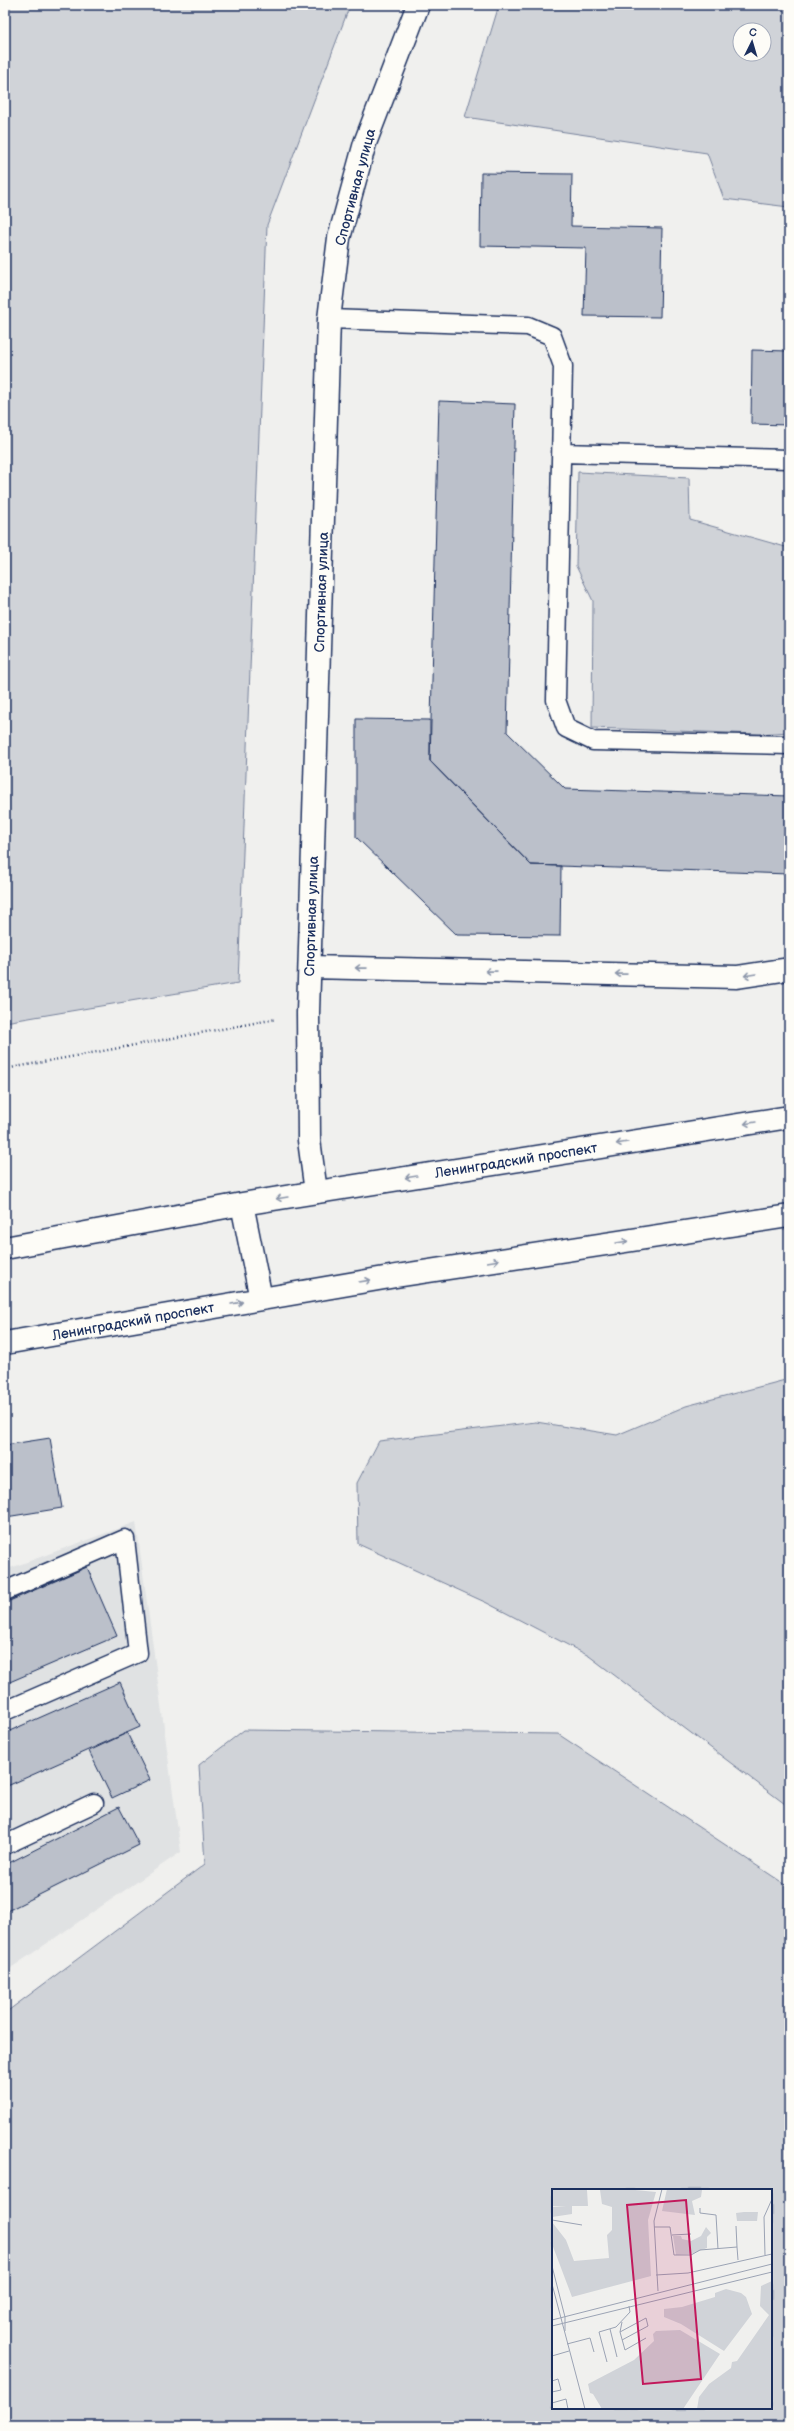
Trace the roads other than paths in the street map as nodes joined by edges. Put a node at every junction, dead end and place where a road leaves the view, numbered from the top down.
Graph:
1 (418, 5) edge
2 (329, 320) junction
3 (562, 453) junction
4 (789, 459) edge
5 (789, 746) edge
6 (310, 967) junction
7 (789, 969) edge
8 (789, 1117) edge
9 (316, 1192) junction
10 (242, 1204) junction
11 (789, 1216) edge
12 (5, 1248) edge
13 (261, 1299) junction
14 (5, 1343) edge
15 (5, 1591) edge
16 (5, 1711) edge
17 (94, 1803) dead end
18 (5, 1845) edge

1 - 2 main road, Спортивная улица
2 - 3 lane
2 - 6 main road, Спортивная улица
3 - 4 lane
3 - 5 lane
7 -> 6 main road
6 - 9 main road, Спортивная улица
8 -> 9 main road, Ленинградский проспект
9 -> 10 main road, Ленинградский проспект
10 - 12 main road, Ленинградский проспект
10 - 13 main road
13 -> 11 main road, Ленинградский проспект
14 -> 13 main road, Ленинградский проспект
15 - 16 lane
17 - 18 lane

